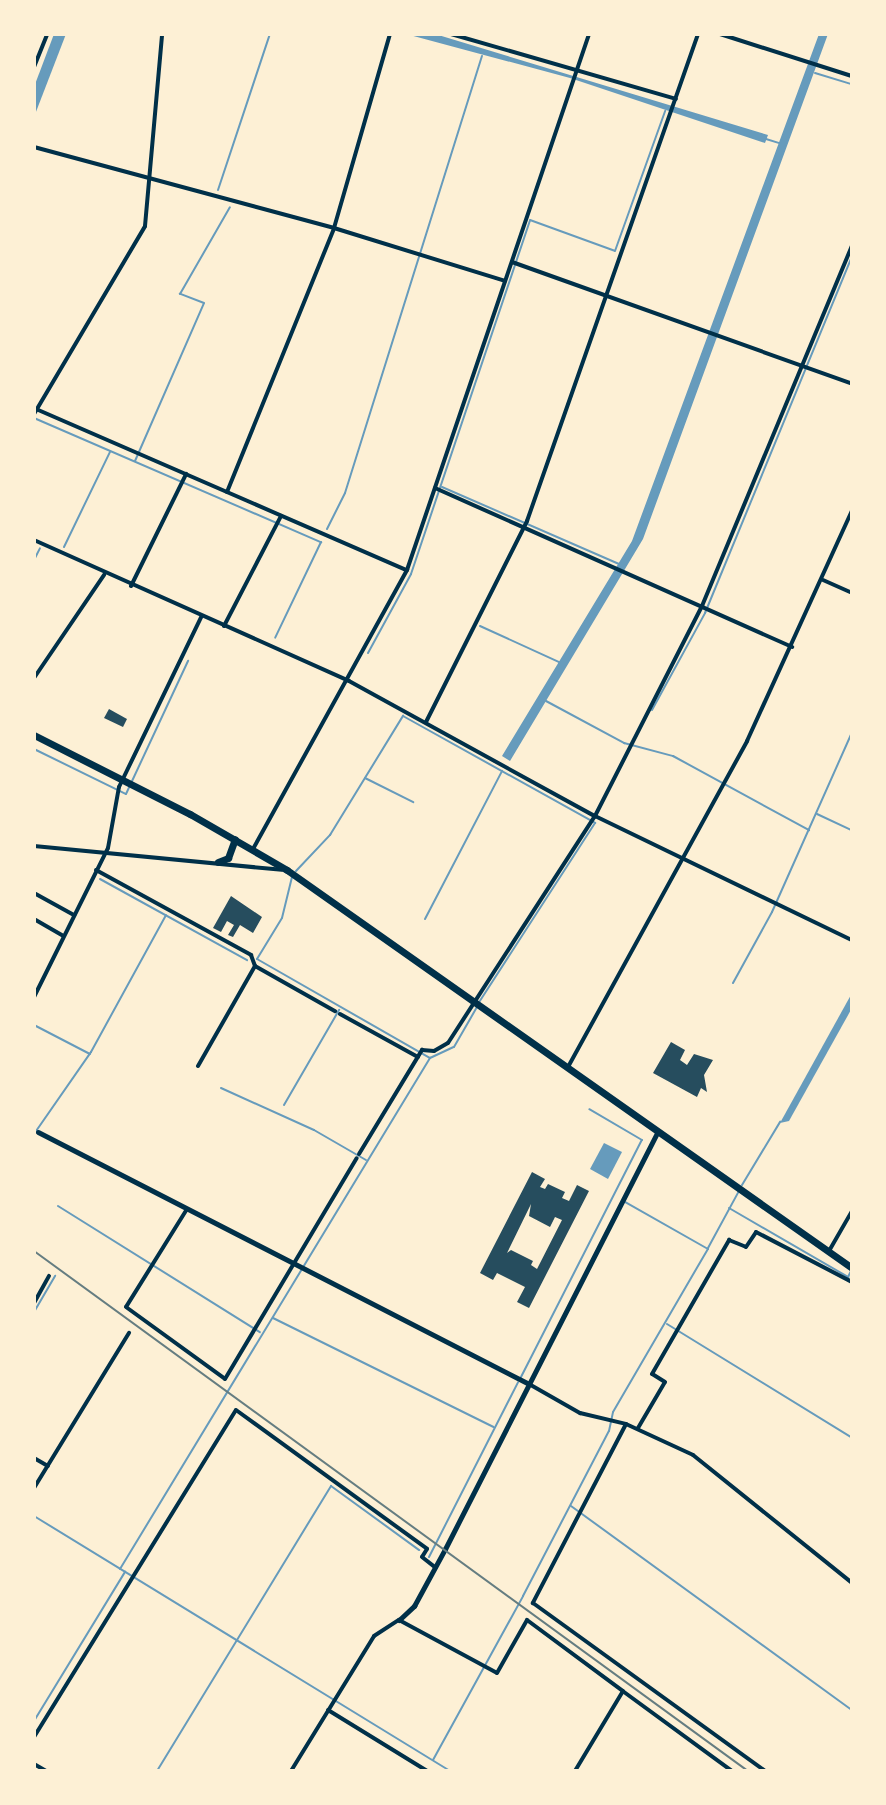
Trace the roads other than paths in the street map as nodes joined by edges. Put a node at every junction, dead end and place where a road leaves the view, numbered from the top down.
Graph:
1 (47, 34) edge
2 (162, 34) edge
3 (390, 34) edge
4 (451, 34) edge
5 (589, 34) edge
6 (698, 34) edge
7 (720, 34) edge
8 (34, 67) edge
9 (576, 72) junction
10 (852, 76) edge
11 (676, 99) junction
12 (34, 147) edge
13 (153, 179) junction
14 (334, 228) junction
15 (852, 245) edge
16 (515, 263) junction
17 (505, 281) junction
18 (606, 296) junction
19 (805, 367) junction
20 (852, 384) edge
21 (35, 411) edge
22 (183, 480) junction
23 (438, 490) junction
24 (227, 492) junction
25 (852, 511) edge
26 (279, 521) junction
27 (525, 525) junction
28 (34, 540) edge
29 (407, 570) junction
30 (104, 575) junction
31 (823, 580) junction
32 (131, 586) junction
33 (852, 593) edge
34 (705, 608) junction
35 (201, 617) junction
36 (224, 626) junction
37 (792, 647) junction
38 (34, 678) edge
39 (349, 681) junction
40 (426, 722) junction
41 (34, 735) edge
42 (125, 783) junction
43 (593, 819) junction
44 (235, 839) junction
45 (34, 846) edge
46 (253, 849) junction
47 (104, 853) junction
48 (682, 858) junction
49 (218, 862) junction
50 (96, 870) junction
51 (291, 873) junction
52 (34, 893) edge
53 (74, 916) junction
54 (34, 919) edge
55 (852, 932) edge
56 (64, 936) junction
57 (850, 940) edge
58 (255, 966) junction
59 (34, 997) edge
60 (477, 1003) junction
61 (420, 1054) junction
62 (198, 1066) dead end
63 (568, 1067) junction
64 (35, 1131) edge
65 (658, 1131) junction
66 (187, 1209) junction
67 (852, 1211) edge
68 (829, 1251) junction
69 (300, 1264) junction
70 (852, 1268) edge
71 (49, 1276) dead end
72 (852, 1282) edge
73 (34, 1303) edge
74 (129, 1333) dead end
75 (523, 1381) junction
76 (626, 1424) junction
77 (638, 1429) junction
78 (34, 1458) edge
79 (48, 1466) junction
80 (34, 1488) edge
81 (435, 1567) junction
82 (852, 1583) edge
83 (399, 1620) junction
84 (623, 1691) junction
85 (328, 1710) junction
86 (34, 1737) edge
87 (34, 1764) edge
88 (46, 1771) edge
89 (291, 1771) edge
90 (427, 1771) edge
91 (575, 1771) edge
92 (732, 1771) edge
93 (765, 1771) edge

1 - 8 street
2 - 13 street
3 - 14 street
4 - 9 street
5 - 9 street
6 - 11 street
7 - 10 street
9 - 11 street
9 - 16 street
11 - 18 street
12 - 13 street
13 - 14 street
13 - 21 street
14 - 17 street
14 - 24 street
15 - 19 street
16 - 17 street
16 - 18 street
17 - 23 street
18 - 19 street
18 - 27 street
19 - 20 street
19 - 34 street
21 - 22 street
22 - 24 street
22 - 32 street
23 - 27 street
23 - 29 street
24 - 26 street
25 - 31 street
26 - 29 street
26 - 36 street
27 - 34 street
27 - 40 street
28 - 30 street
29 - 39 street
30 - 32 street
30 - 38 street
31 - 33 street
31 - 37 street
32 - 35 street
34 - 37 street
34 - 43 street
35 - 36 street
35 - 42 street
36 - 39 street
37 - 48 street
39 - 40 street
39 - 46 street
40 - 43 street
41 - 42 highway
42 - 44 highway
42 - 47 street
43 - 48 street
43 - 60 street
44 - 46 highway
44 - 49 highway
45 - 47 street
46 - 51 highway
47 - 49 street
47 - 50 street
48 - 57 street
48 - 63 street
49 - 51 street
50 - 53 street
50 - 58 street
51 - 60 highway
52 - 53 street
53 - 56 street
54 - 56 street
55 - 57 street
56 - 59 street
58 - 61 street
58 - 62 street
60 - 61 street
60 - 63 highway
61 - 69 street
63 - 65 highway
64 - 66 street
65 - 68 highway
65 - 75 street
66 - 69 street
66 - 69 street
67 - 68 street
68 - 70 highway
69 - 75 street
71 - 73 street
72 - 77 street
74 - 79 street
75 - 76 street
75 - 81 street
76 - 77 street
76 - 93 street
77 - 82 street
78 - 79 street
79 - 80 street
81 - 83 street
81 - 86 street
83 - 84 street
83 - 85 street
84 - 91 street
84 - 92 street
85 - 89 street
85 - 90 street
87 - 88 street

